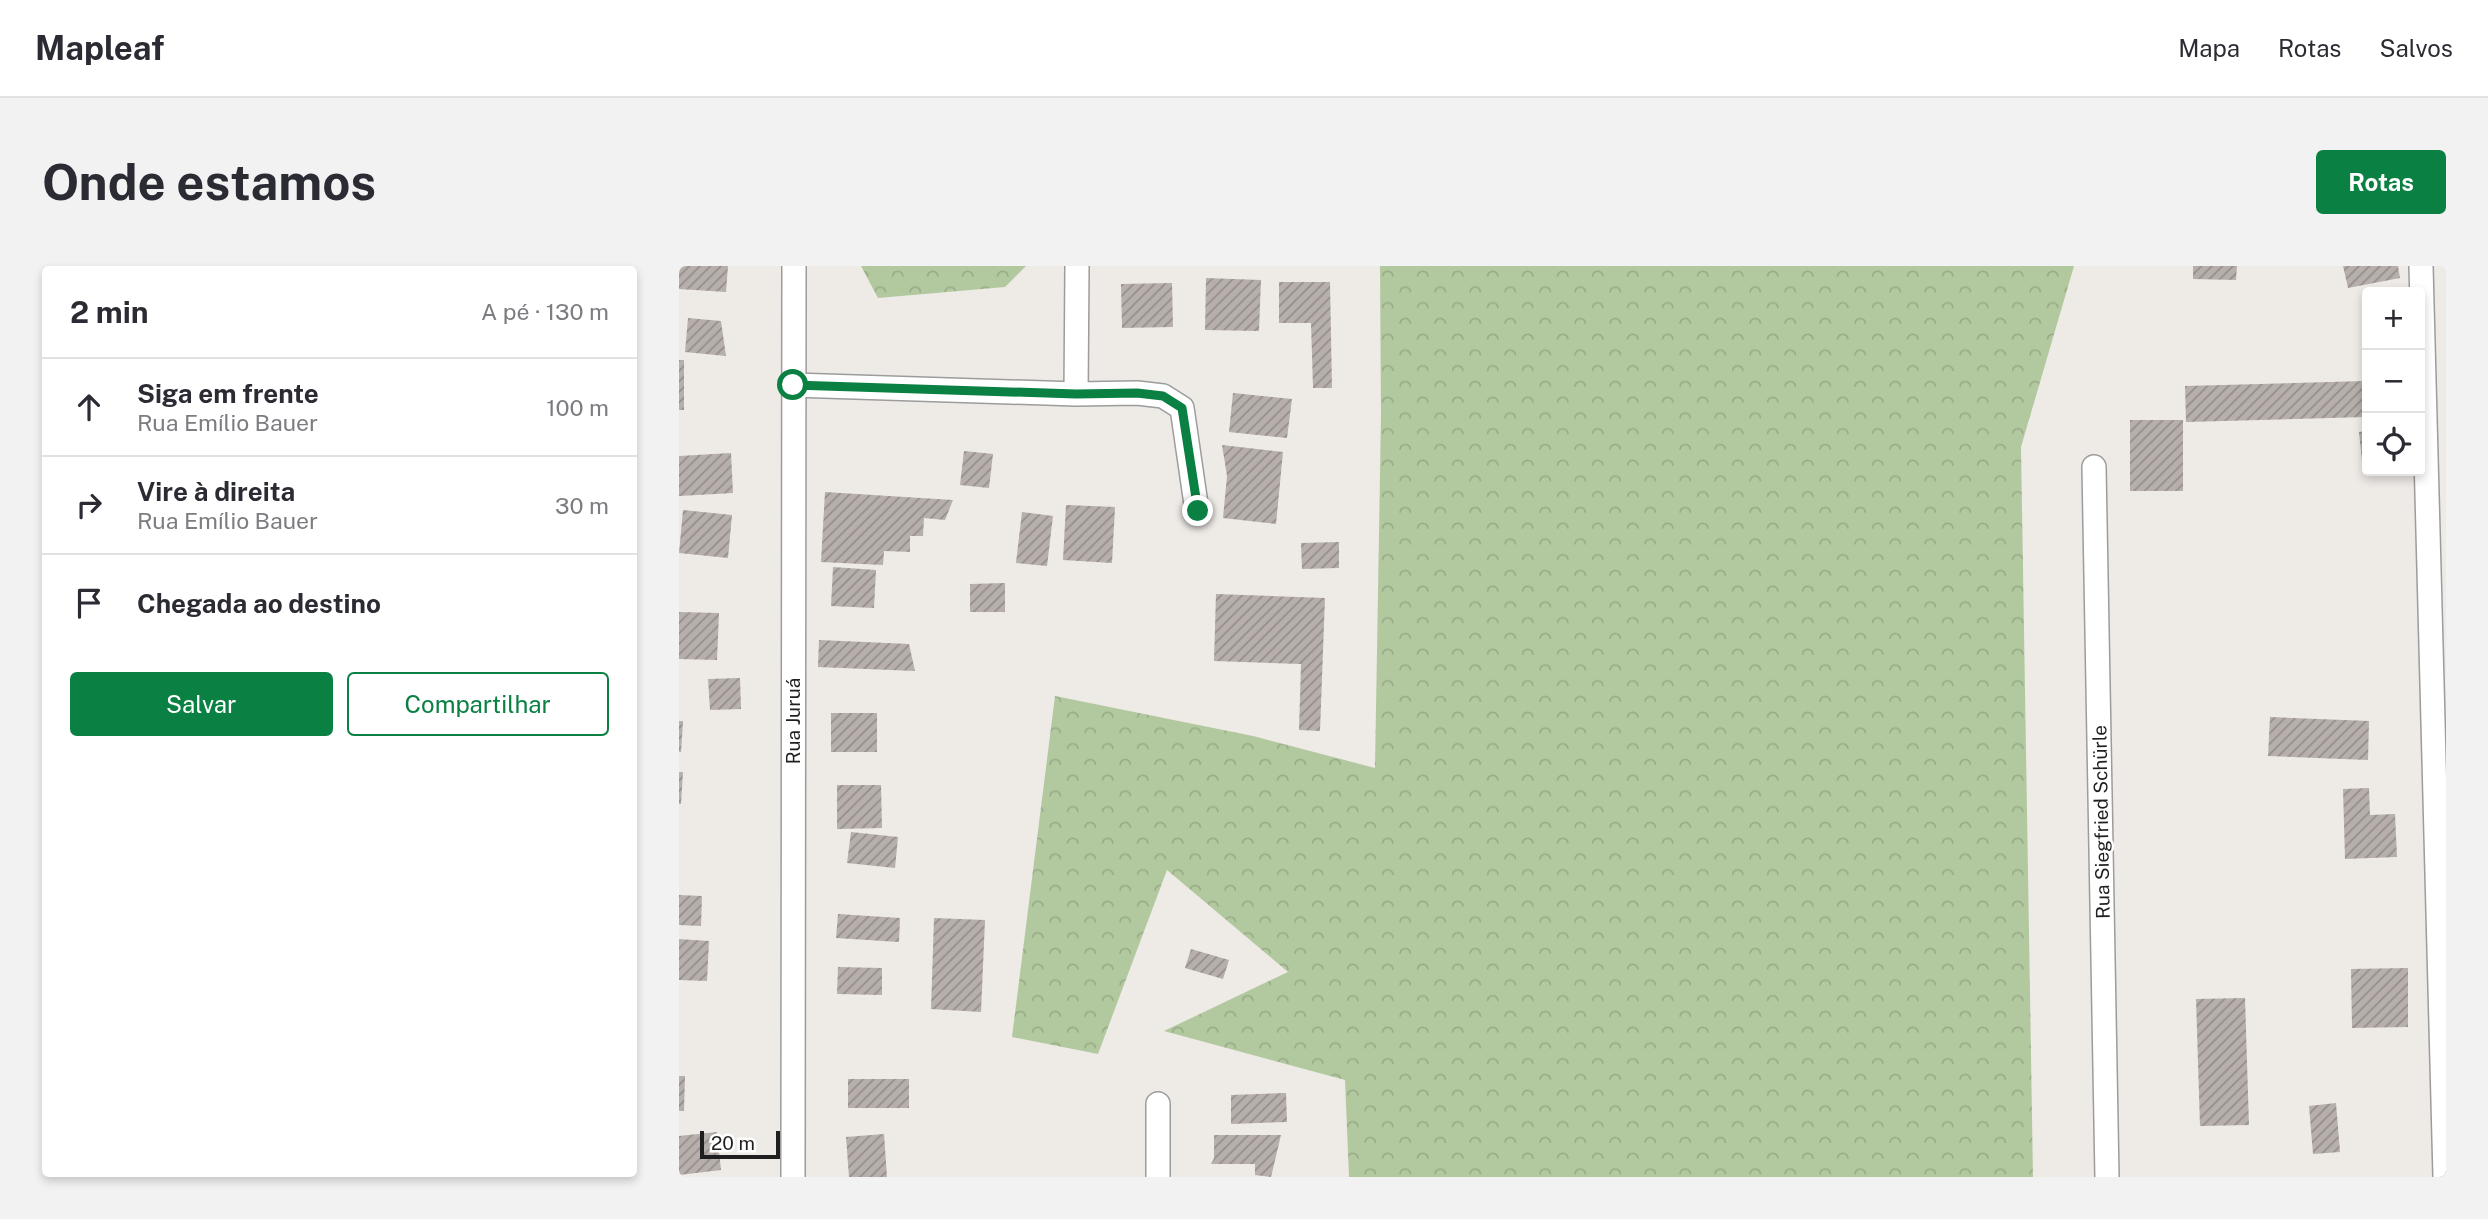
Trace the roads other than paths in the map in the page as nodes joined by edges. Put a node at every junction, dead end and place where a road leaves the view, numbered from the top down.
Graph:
1 (794, 266) edge
2 (1077, 266) edge
3 (2421, 266) edge
4 (793, 385) junction
5 (1076, 394) junction
6 (2094, 467) dead end
7 (1198, 511) dead end
8 (1158, 1104) dead end
9 (793, 1177) edge
10 (1158, 1177) edge
11 (2107, 1177) edge
12 (2445, 1177) edge

1 - 4 street, Rua Juruá
2 - 5 street
3 - 12 street
4 - 5 street
4 - 9 street, Rua Juruá
5 - 7 street
6 - 11 street, Rua Siegfried Schürle
8 - 10 street

